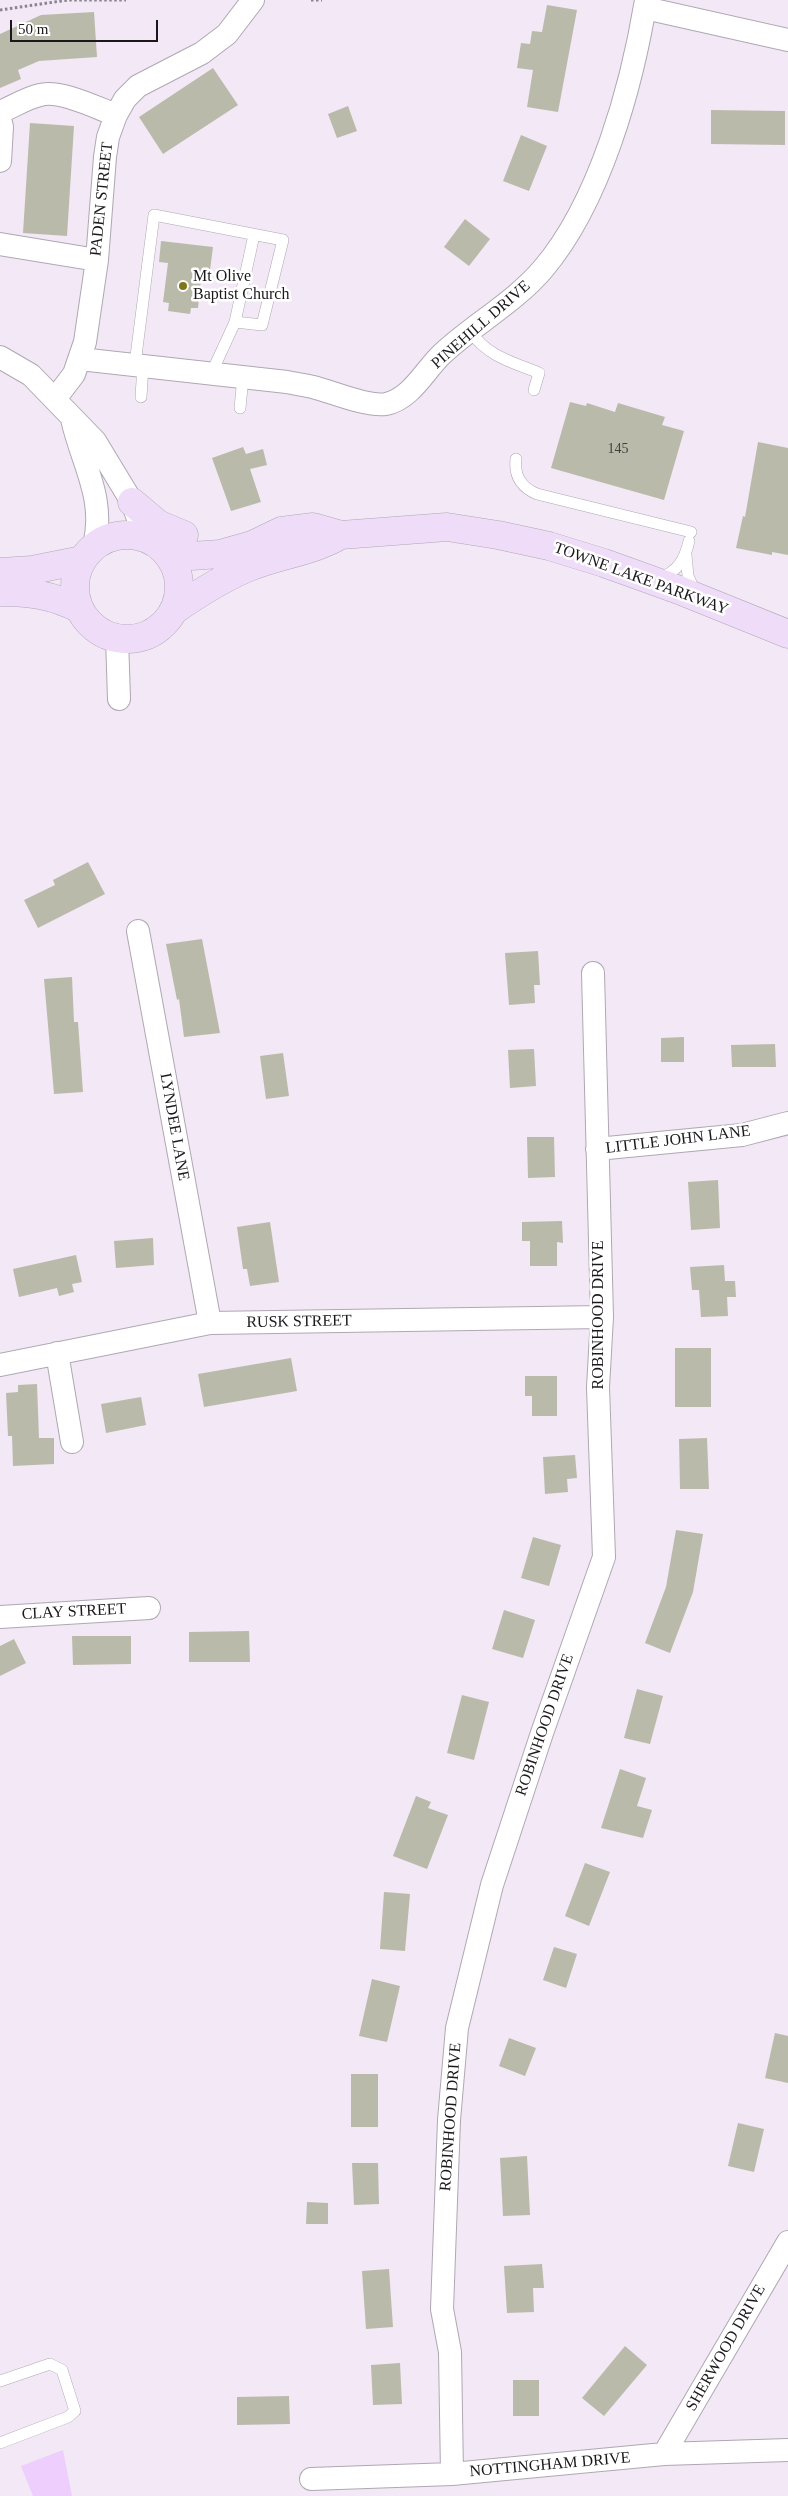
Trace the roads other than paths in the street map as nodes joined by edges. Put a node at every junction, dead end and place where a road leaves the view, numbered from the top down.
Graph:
1 (253, 0) edge
2 (646, 4) edge
3 (788, 40) edge
4 (0, 112) edge
5 (116, 115) junction
6 (0, 119) edge
7 (0, 161) edge
8 (254, 235) junction
9 (0, 244) edge
10 (96, 260) junction
11 (235, 322) junction
12 (470, 331) junction
13 (0, 357) edge
14 (80, 359) junction
15 (139, 364) junction
16 (212, 372) junction
17 (243, 377) junction
18 (534, 390) dead end
19 (141, 397) dead end
20 (55, 399) junction
21 (240, 408) dead end
22 (72, 419) junction
23 (516, 459) dead end
24 (132, 502) junction
25 (281, 531) junction
26 (341, 535) junction
27 (153, 542) junction
28 (88, 553) junction
29 (686, 555) junction
30 (0, 572) edge
31 (653, 580) junction
32 (0, 592) edge
33 (699, 598) junction
34 (80, 609) junction
35 (173, 611) junction
36 (788, 634) edge
37 (117, 638) junction
38 (120, 699) dead end
39 (138, 931) dead end
40 (593, 973) dead end
41 (788, 1123) edge
42 (597, 1150) junction
43 (602, 1318) junction
44 (210, 1323) junction
45 (57, 1353) junction
46 (0, 1365) edge
47 (72, 1442) dead end
48 (149, 1608) dead end
49 (0, 1617) edge
50 (788, 2242) edge
51 (0, 2382) edge
52 (0, 2443) edge
53 (788, 2450) edge
54 (664, 2454) junction
55 (452, 2474) junction
56 (311, 2479) dead end

1 - 5 street, PADEN STREET
2 - 3 street
2 - 12 street, PINEHILL DRIVE
4 - 5 street
5 - 10 street, PADEN STREET
6 - 7 street
8 - 11 lane
8 - 11 lane
8 - 15 lane
9 - 10 street
10 - 14 street, PADEN STREET
11 - 16 lane
12 - 17 street, PINEHILL DRIVE
12 - 18 lane
13 - 20 street
14 - 15 street, PINEHILL DRIVE
14 - 20 street, PADEN STREET
15 - 16 street, PINEHILL DRIVE
15 - 19 lane
16 - 17 street, PINEHILL DRIVE
17 - 21 lane
20 - 22 street
22 - 24 street
22 - 28 street
23 - 29 lane
24 - 25 main road
24 - 27 street
25 - 26 main road, TOWNE LAKE PARKWAY
25 - 27 main road, TOWNE LAKE PARKWAY
26 - 31 main road, TOWNE LAKE PARKWAY
26 - 35 main road, TOWNE LAKE PARKWAY
27 - 28 main road
27 - 35 main road
28 - 30 main road
28 - 34 main road
29 - 31 lane
29 - 33 lane
31 - 33 main road, TOWNE LAKE PARKWAY
32 - 34 main road
33 - 36 main road, TOWNE LAKE PARKWAY
34 - 37 main road
35 - 37 main road
37 - 38 street
39 - 44 street, LYNDEE LANE
40 - 42 street, ROBINHOOD DRIVE
41 - 42 street, LITTLE JOHN LANE
42 - 43 street, ROBINHOOD DRIVE
43 - 44 street, RUSK STREET
43 - 55 street, ROBINHOOD DRIVE
44 - 45 street, RUSK STREET
45 - 46 street, RUSK STREET
45 - 47 street
48 - 49 street, CLAY STREET
50 - 54 street, SHERWOOD DRIVE
51 - 52 lane
53 - 54 street, NOTTINGHAM DRIVE
54 - 55 street, NOTTINGHAM DRIVE
55 - 56 street, NOTTINGHAM DRIVE

